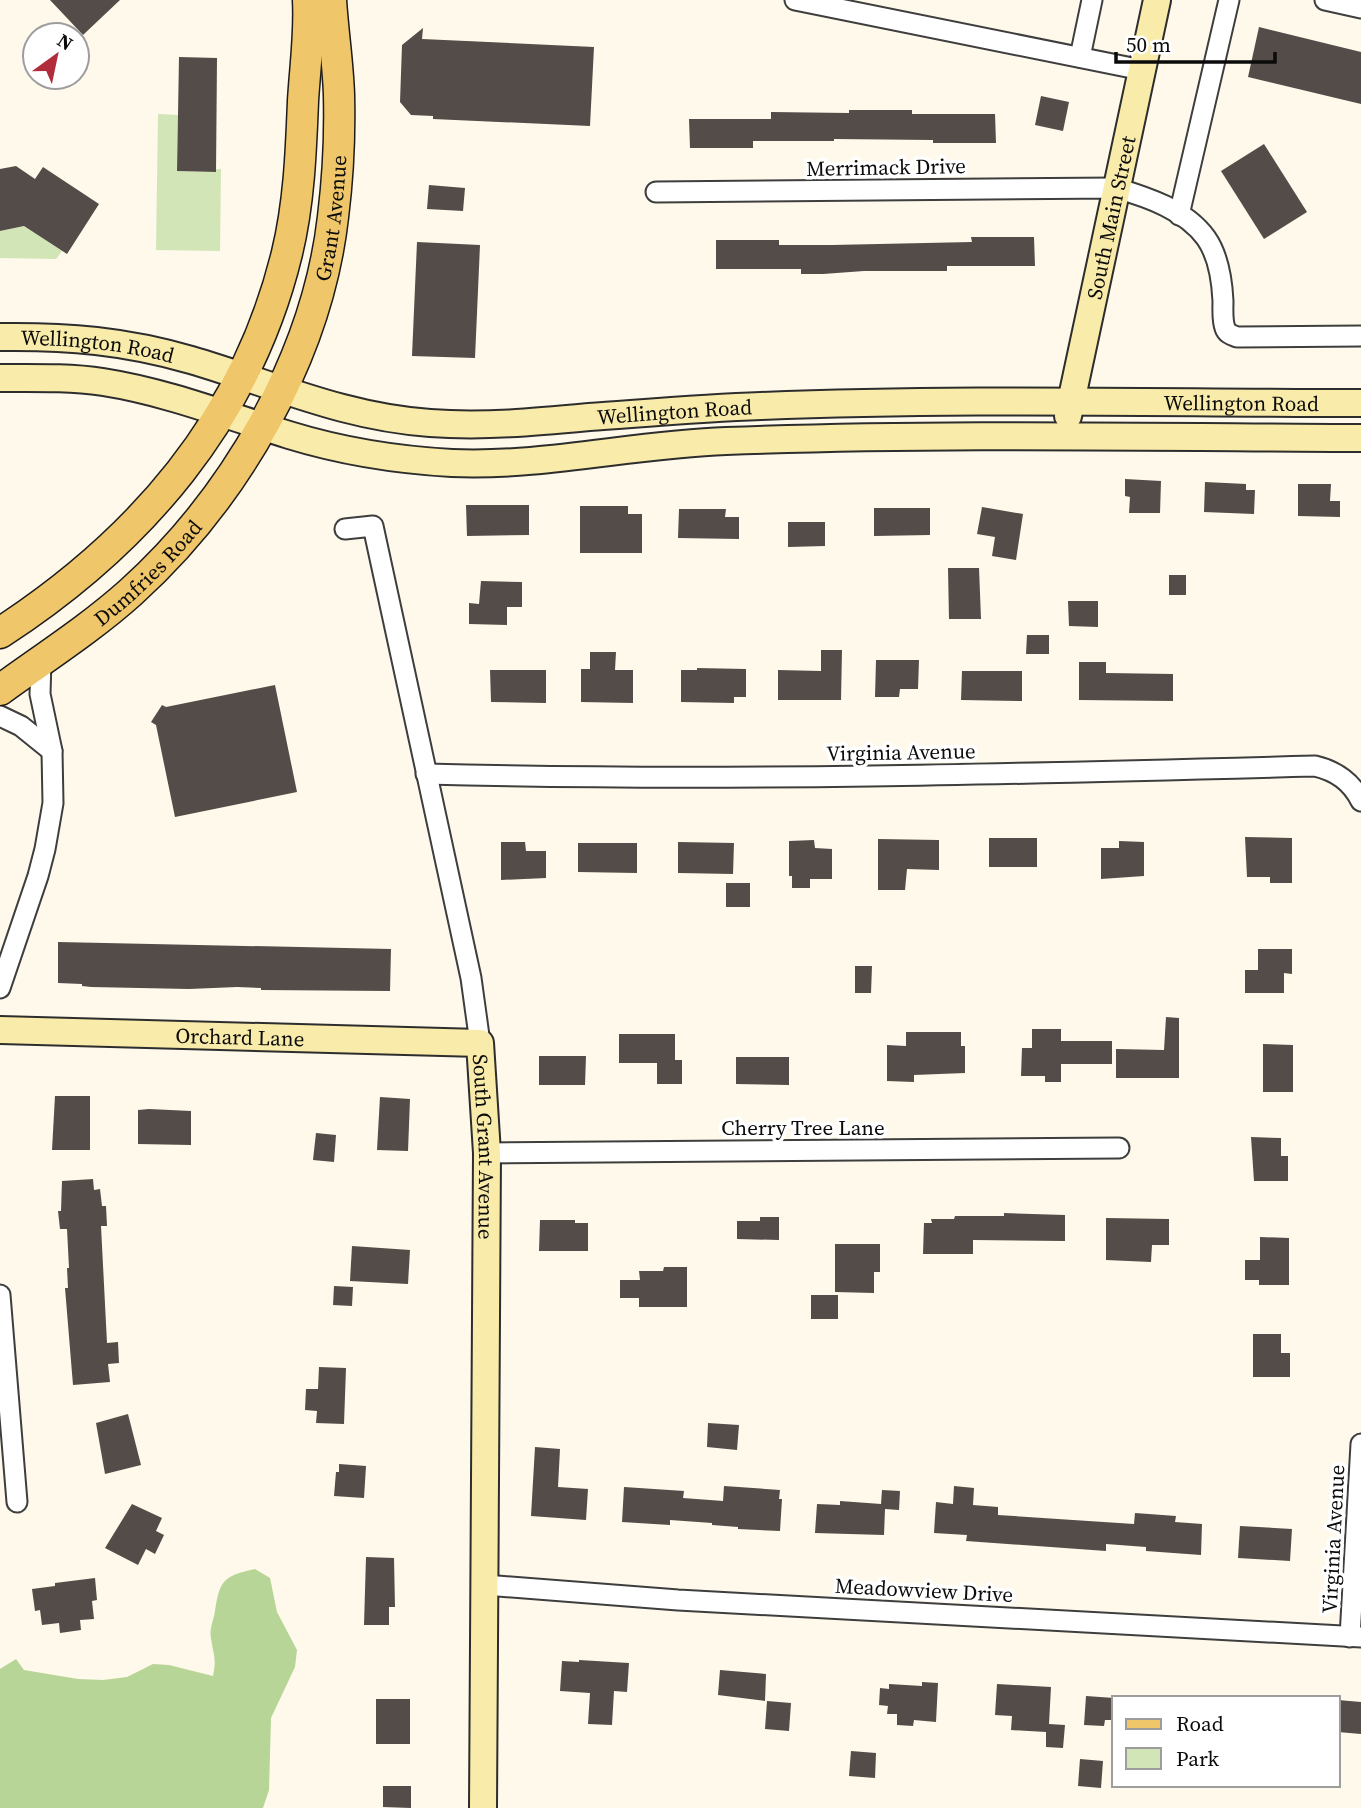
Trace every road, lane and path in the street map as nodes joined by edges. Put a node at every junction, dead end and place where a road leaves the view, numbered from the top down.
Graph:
1 (308, 0) edge
2 (331, 0) edge
3 (795, 0) edge
4 (1092, 0) edge
5 (1157, 0) edge
6 (1229, 0) edge
7 (1325, 0) edge
8 (1361, 8) edge
9 (320, 46) junction
10 (1080, 57) junction
11 (1142, 70) junction
12 (1116, 188) junction
13 (656, 192) dead end
14 (1179, 215) junction
15 (1361, 335) edge
16 (0, 337) edge
17 (242, 377) junction
18 (0, 378) edge
19 (281, 391) junction
20 (1071, 401) junction
21 (1361, 403) edge
22 (220, 412) junction
23 (263, 426) junction
24 (1063, 436) junction
25 (1361, 438) edge
26 (345, 529) dead end
27 (0, 633) edge
28 (41, 661) junction
29 (0, 690) edge
30 (0, 716) edge
31 (52, 751) junction
32 (426, 774) junction
33 (1361, 801) edge
34 (0, 988) edge
35 (0, 1030) edge
36 (480, 1043) junction
37 (1119, 1148) dead end
38 (487, 1153) junction
39 (0, 1295) edge
40 (1361, 1444) edge
41 (17, 1502) dead end
42 (485, 1585) junction
43 (1356, 1637) edge
44 (483, 1808) edge

1 - 9 main road, Grant Avenue
2 - 9 main road, Grant Avenue
3 - 10 street
4 - 10 street
5 - 11 main road, South Main Street
6 - 14 street
7 - 8 street
9 - 17 main road, Grant Avenue
9 - 19 main road, Grant Avenue
10 - 11 street
11 - 12 main road, South Main Street
12 - 13 street, Merrimack Drive
12 - 14 street, Merrimack Drive
12 - 20 main road, South Main Street
14 - 15 street, Merrimack Drive
16 - 17 main road, Wellington Road
17 - 19 main road, Wellington Road
17 - 22 main road, Grant Avenue
18 - 22 main road, Wellington Road
19 - 20 main road, Wellington Road
19 - 23 main road, Grant Avenue
20 - 21 main road, Wellington Road
20 - 24 main road, South Main Street
22 - 23 main road, Wellington Road
22 - 27 main road, Dumfries Road
23 - 24 main road, Wellington Road
23 - 28 main road, Dumfries Road
24 - 25 main road, Wellington Road
26 - 32 street, South Grant Avenue
28 - 29 main road, Dumfries Road
28 - 31 street
30 - 31 street
31 - 34 street
32 - 33 street, Virginia Avenue
32 - 36 street, South Grant Avenue
35 - 36 main road, Orchard Lane
36 - 38 main road, South Grant Avenue
37 - 38 street, Cherry Tree Lane
38 - 42 main road, South Grant Avenue
39 - 41 street
40 - 43 street, Virginia Avenue
42 - 43 street, Meadowview Drive
42 - 44 main road, South Grant Avenue

